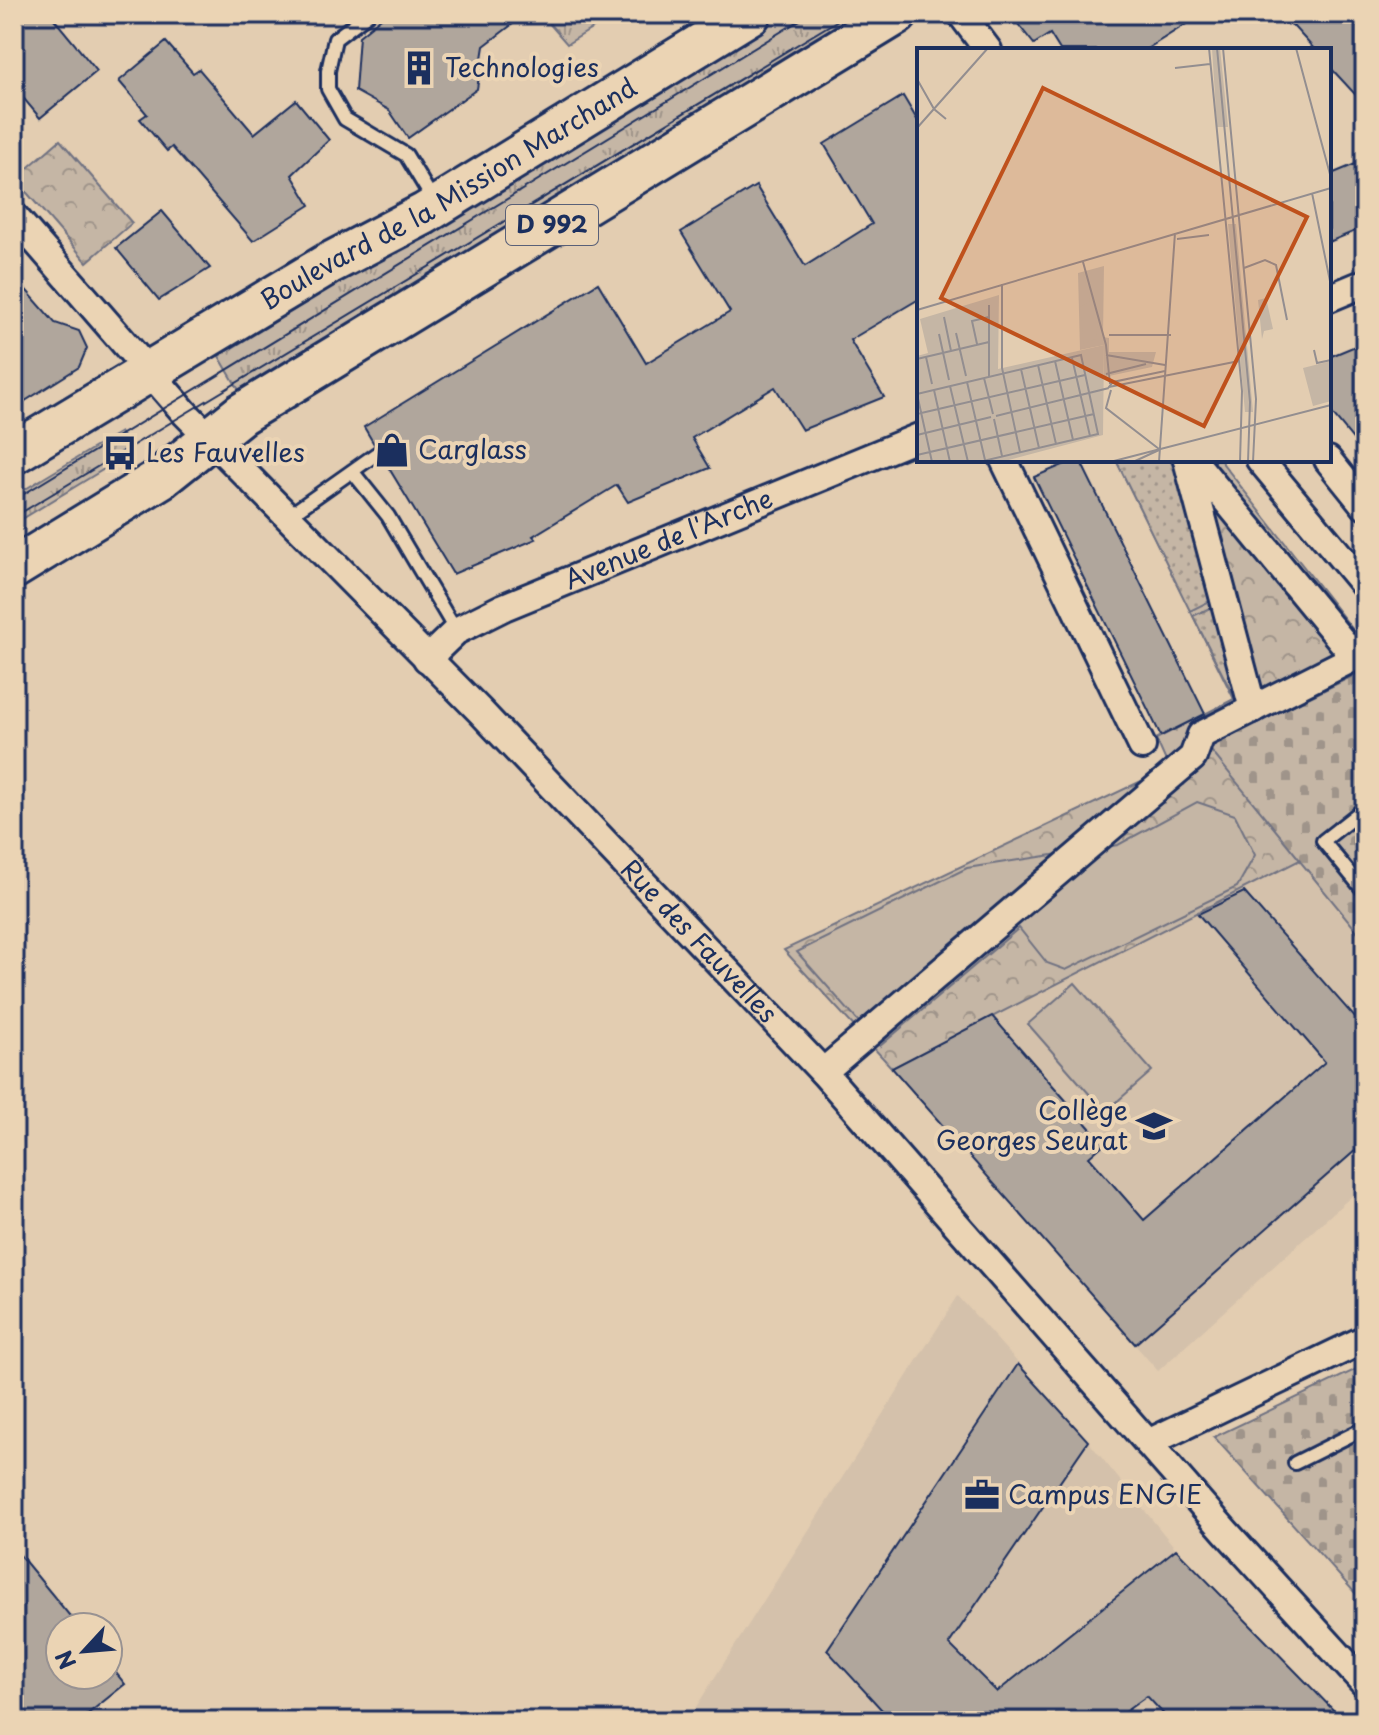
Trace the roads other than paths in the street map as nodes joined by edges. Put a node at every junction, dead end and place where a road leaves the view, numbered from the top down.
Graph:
1 (368, 14) edge
2 (750, 14) edge
3 (897, 14) edge
4 (961, 14) edge
5 (986, 48) edge
6 (437, 206) junction
7 (14, 216) edge
8 (1365, 283) edge
9 (1331, 297) edge
10 (146, 371) junction
11 (917, 438) edge
12 (210, 439) junction
13 (379, 452) dead end
14 (14, 453) edge
15 (1005, 462) edge
16 (1191, 462) edge
17 (1192, 462) edge
18 (1266, 462) edge
19 (1330, 462) edge
20 (352, 471) junction
21 (1365, 506) edge
22 (287, 517) junction
23 (14, 568) edge
24 (1365, 586) edge
25 (456, 631) junction
26 (1360, 655) edge
27 (427, 659) junction
28 (1253, 709) junction
29 (1142, 746) dead end
30 (1365, 808) edge
31 (1363, 884) edge
32 (823, 1072) junction
33 (1365, 1339) edge
34 (1363, 1434) edge
35 (1148, 1443) junction
36 (1295, 1463) dead end
37 (1365, 1684) edge

1 - 6 lane
2 - 6 main road, Boulevard de la Mission Marchand
3 - 12 main road, D 992
4 - 5 street
6 - 10 main road, Boulevard de la Mission Marchand
7 - 10 street, Rue des Fauvelles
8 - 9 street
10 - 12 street, Rue des Fauvelles
10 - 14 main road, Boulevard de la Mission Marchand
11 - 25 street, Avenue de l'Arche
12 - 22 street, Rue des Fauvelles
12 - 23 main road, D 992
13 - 20 lane
15 - 29 street
16 - 28 street
17 - 26 street
18 - 24 street
19 - 21 street
20 - 22 lane
20 - 25 lane
22 - 27 street, Rue des Fauvelles
25 - 27 street, Avenue de l'Arche
26 - 28 street
27 - 32 street, Rue des Fauvelles
28 - 32 street
30 - 31 lane
32 - 35 street, Rue des Fauvelles
33 - 35 street
34 - 36 lane
35 - 37 street, Rue des Fauvelles

